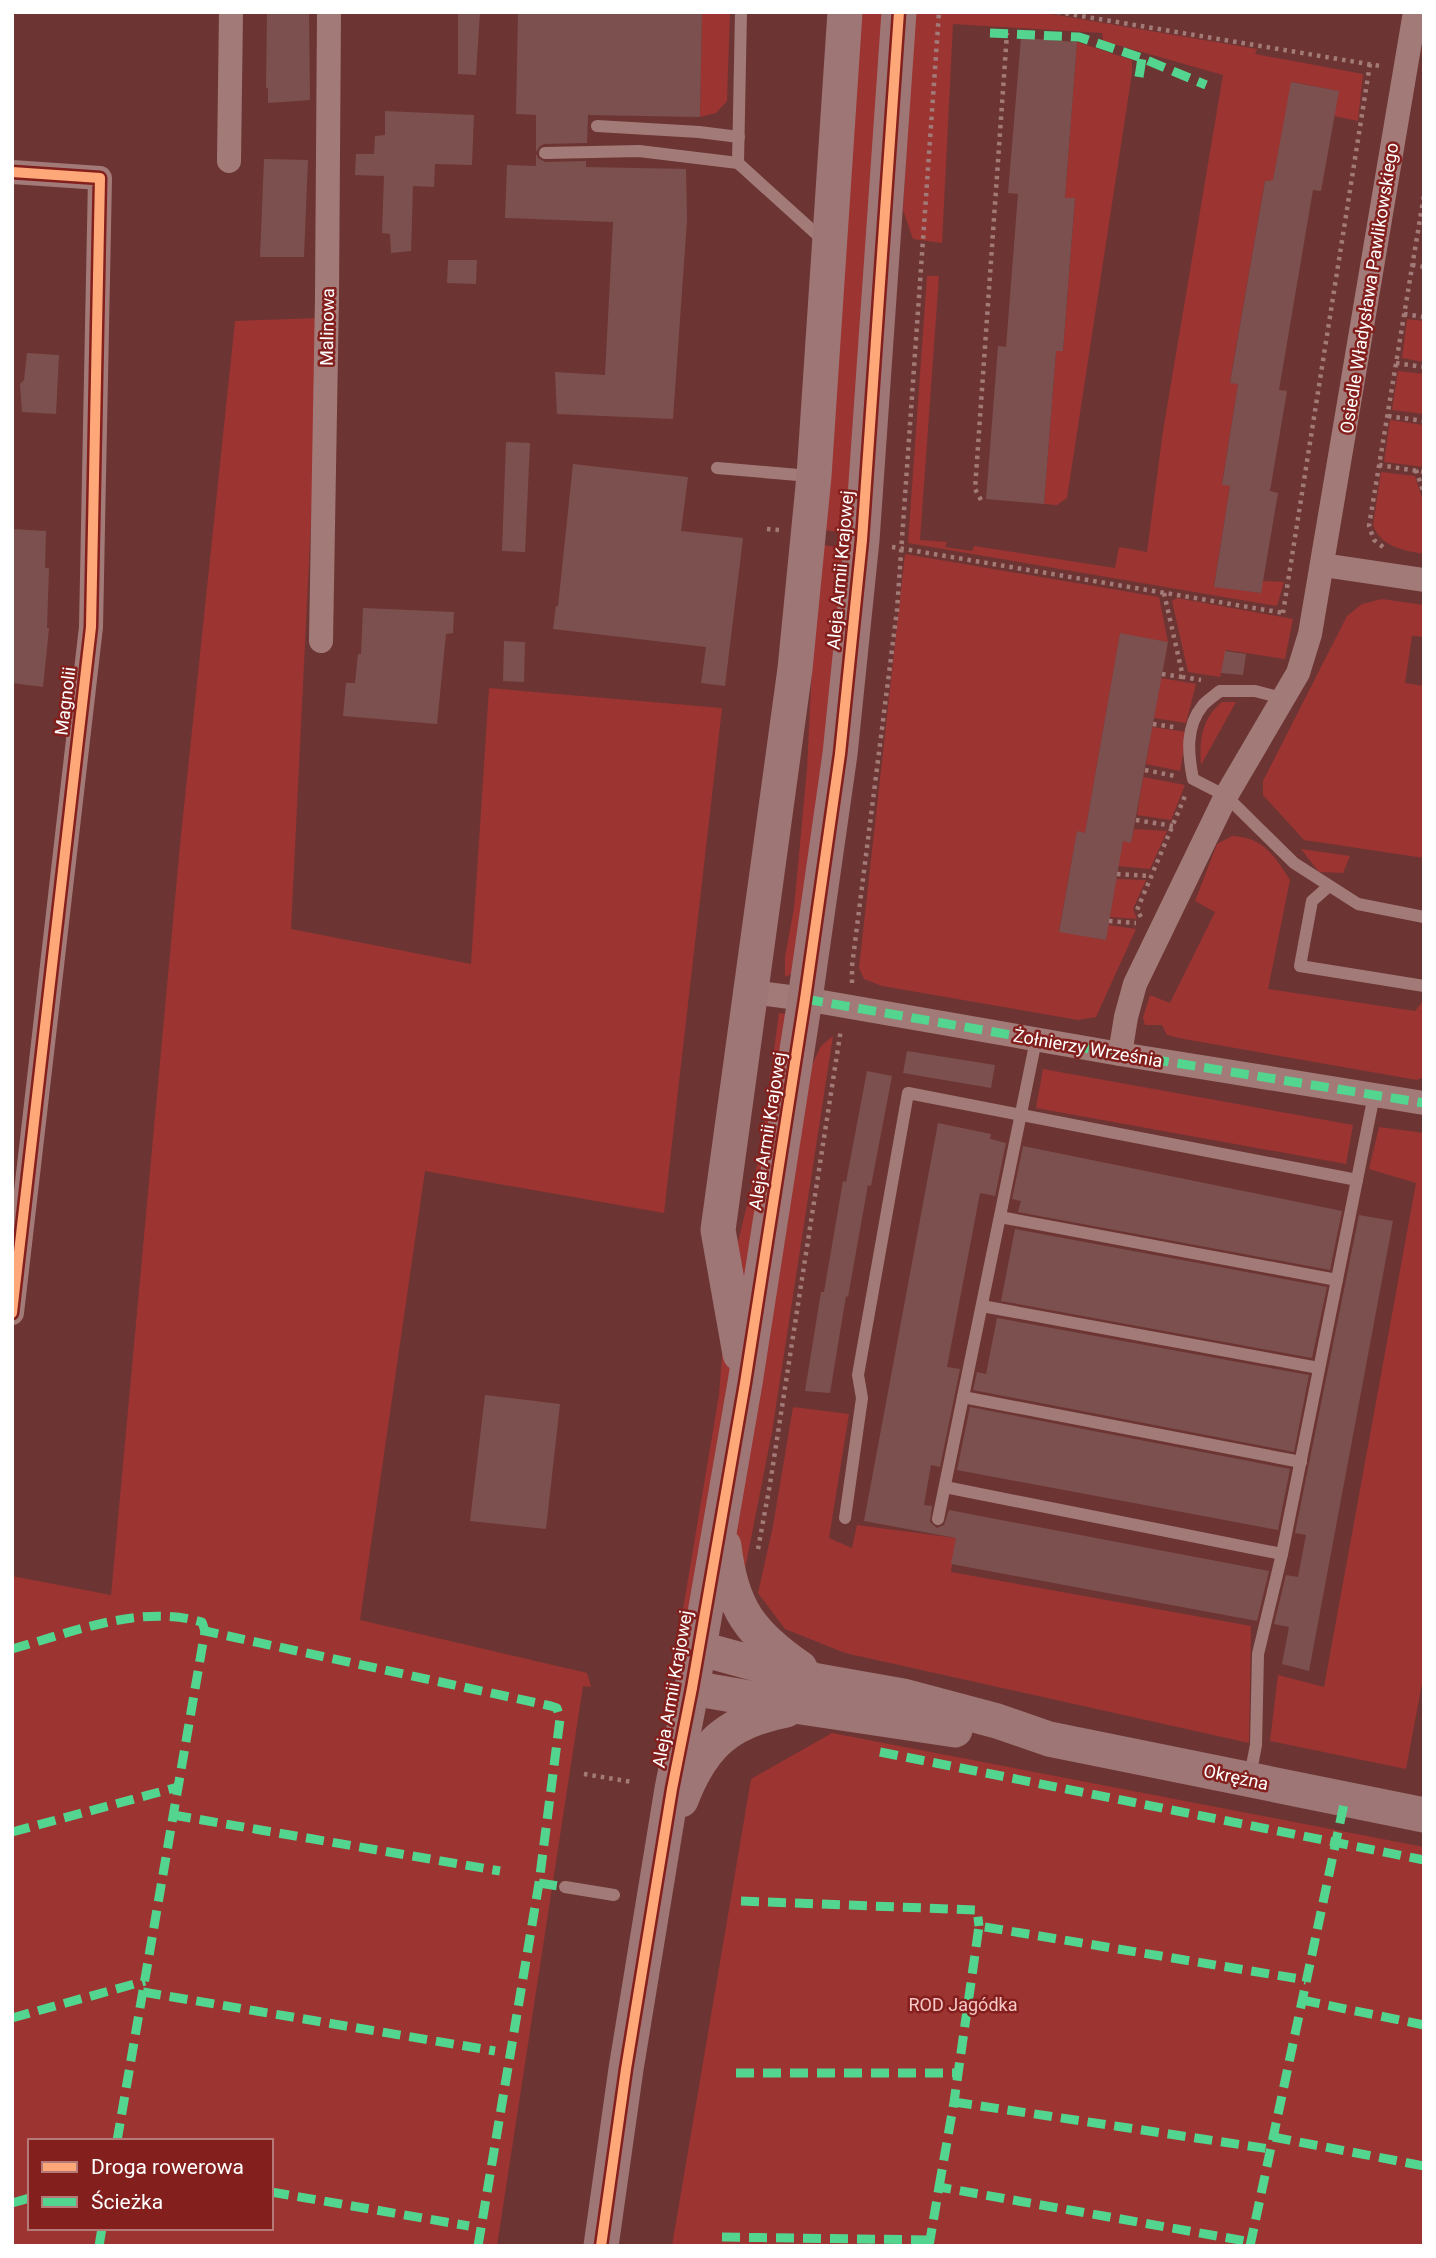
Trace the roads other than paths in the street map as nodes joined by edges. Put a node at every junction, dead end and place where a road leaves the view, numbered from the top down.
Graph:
1 (231, 12) edge
2 (329, 12) edge
3 (741, 12) edge
4 (845, 12) edge
5 (899, 12) edge
6 (1415, 12) edge
7 (597, 126) dead end
8 (739, 137) junction
9 (545, 153) dead end
10 (229, 160) dead end
11 (738, 163) junction
12 (12, 172) edge
13 (829, 246) junction
14 (717, 468) dead end
15 (814, 477) junction
16 (1323, 565) junction
17 (1424, 580) edge
18 (321, 641) dead end
19 (1282, 698) junction
20 (1226, 796) junction
21 (1329, 886) junction
22 (1424, 917) edge
23 (1424, 986) edge
24 (752, 992) junction
25 (805, 999) junction
26 (1036, 1040) junction
27 (1120, 1054) junction
28 (1374, 1095) junction
29 (1424, 1103) edge
30 (1021, 1115) junction
31 (1357, 1180) junction
32 (1000, 1217) junction
33 (1337, 1280) junction
34 (982, 1306) junction
35 (12, 1313) edge
36 (1319, 1368) junction
37 (745, 1383) junction
38 (963, 1396) junction
39 (1301, 1462) junction
40 (945, 1487) junction
41 (721, 1518) junction
42 (845, 1518) dead end
43 (938, 1520) dead end
44 (1282, 1555) junction
45 (695, 1669) junction
46 (809, 1694) junction
47 (1250, 1780) junction
48 (1424, 1815) edge
49 (663, 1845) junction
50 (565, 1887) dead end
51 (614, 1895) dead end
52 (601, 2246) edge

1 - 10 street
2 - 18 street, Malinowa
3 - 8 lane
4 - 13 street, Aleja Armii Krajowej
5 - 25 street, Aleja Armii Krajowej
6 - 16 street, Osiedle Władysława Pawlikowskiego
7 - 8 lane
8 - 11 lane
9 - 11 lane
11 - 13 lane
12 - 35 street, Magnolii
13 - 15 street, Aleja Armii Krajowej
14 - 15 lane
15 - 24 street, Aleja Armii Krajowej
16 - 17 street
16 - 19 street, Osiedle Władysława Pawlikowskiego
19 - 20 street, Osiedle Władysława Pawlikowskiego
19 - 20 lane
20 - 21 lane
20 - 27 street, Osiedle Władysława Pawlikowskiego
21 - 22 lane
21 - 23 lane
24 - 25 street, Żołnierzy Września
24 - 37 street, Aleja Armii Krajowej
25 - 26 street, Żołnierzy Września
25 - 37 street, Aleja Armii Krajowej
26 - 27 street, Żołnierzy Września
26 - 30 lane
27 - 28 street, Żołnierzy Września
28 - 29 street, Żołnierzy Września
28 - 31 lane
30 - 31 lane
30 - 32 lane
30 - 42 lane
31 - 33 lane
32 - 33 lane
32 - 34 lane
33 - 36 lane
34 - 36 lane
34 - 38 lane
36 - 39 lane
37 - 41 street, Aleja Armii Krajowej
38 - 39 lane
38 - 40 lane
39 - 44 lane
40 - 43 lane
40 - 44 lane
41 - 45 street, Aleja Armii Krajowej
41 - 46 street
44 - 47 lane
45 - 46 street, Okrężna
45 - 49 street, Aleja Armii Krajowej
46 - 47 street, Okrężna
46 - 49 street
47 - 48 street, Okrężna
49 - 52 street, Aleja Armii Krajowej
50 - 51 lane

